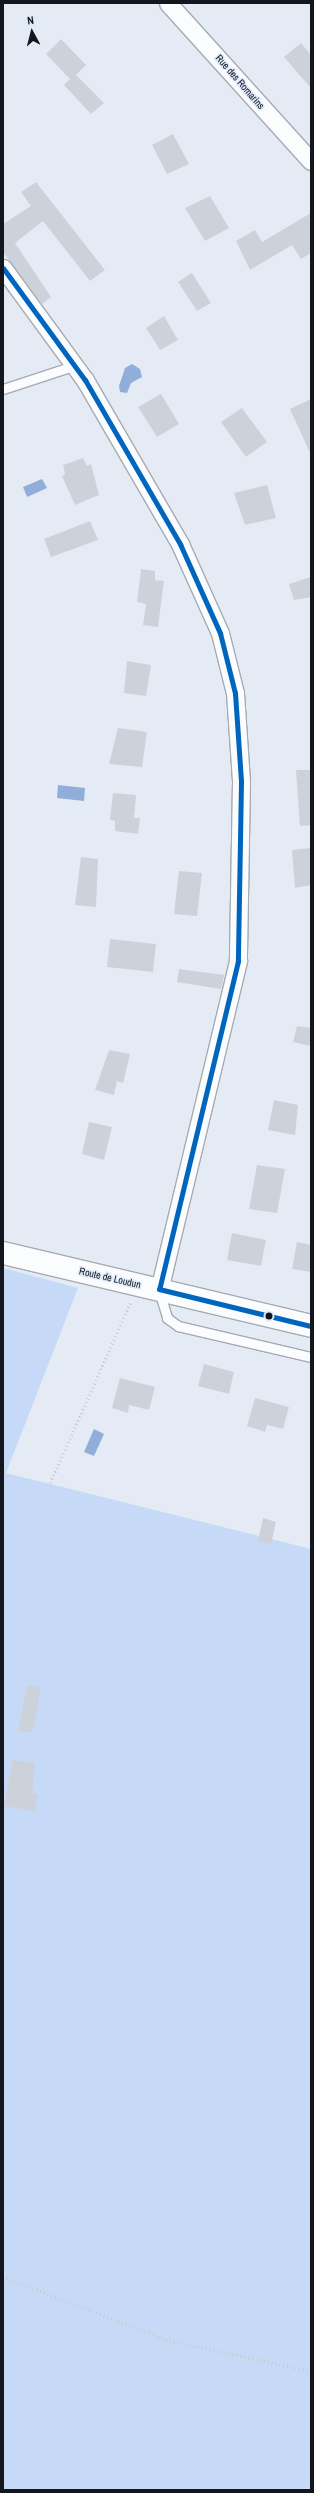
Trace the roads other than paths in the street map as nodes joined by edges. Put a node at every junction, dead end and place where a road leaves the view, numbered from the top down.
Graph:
1 (168, 3) edge
2 (311, 161) edge
3 (3, 268) edge
4 (76, 366) junction
5 (3, 389) edge
6 (3, 1253) edge
7 (159, 1290) junction
8 (311, 1326) edge
9 (311, 1357) edge

1 - 2 street, Rue des Romarins
3 - 4 street
4 - 5 lane
4 - 7 street
6 - 7 main road, Route de Loudun
7 - 8 main road, Route de Loudun
7 - 9 lane

